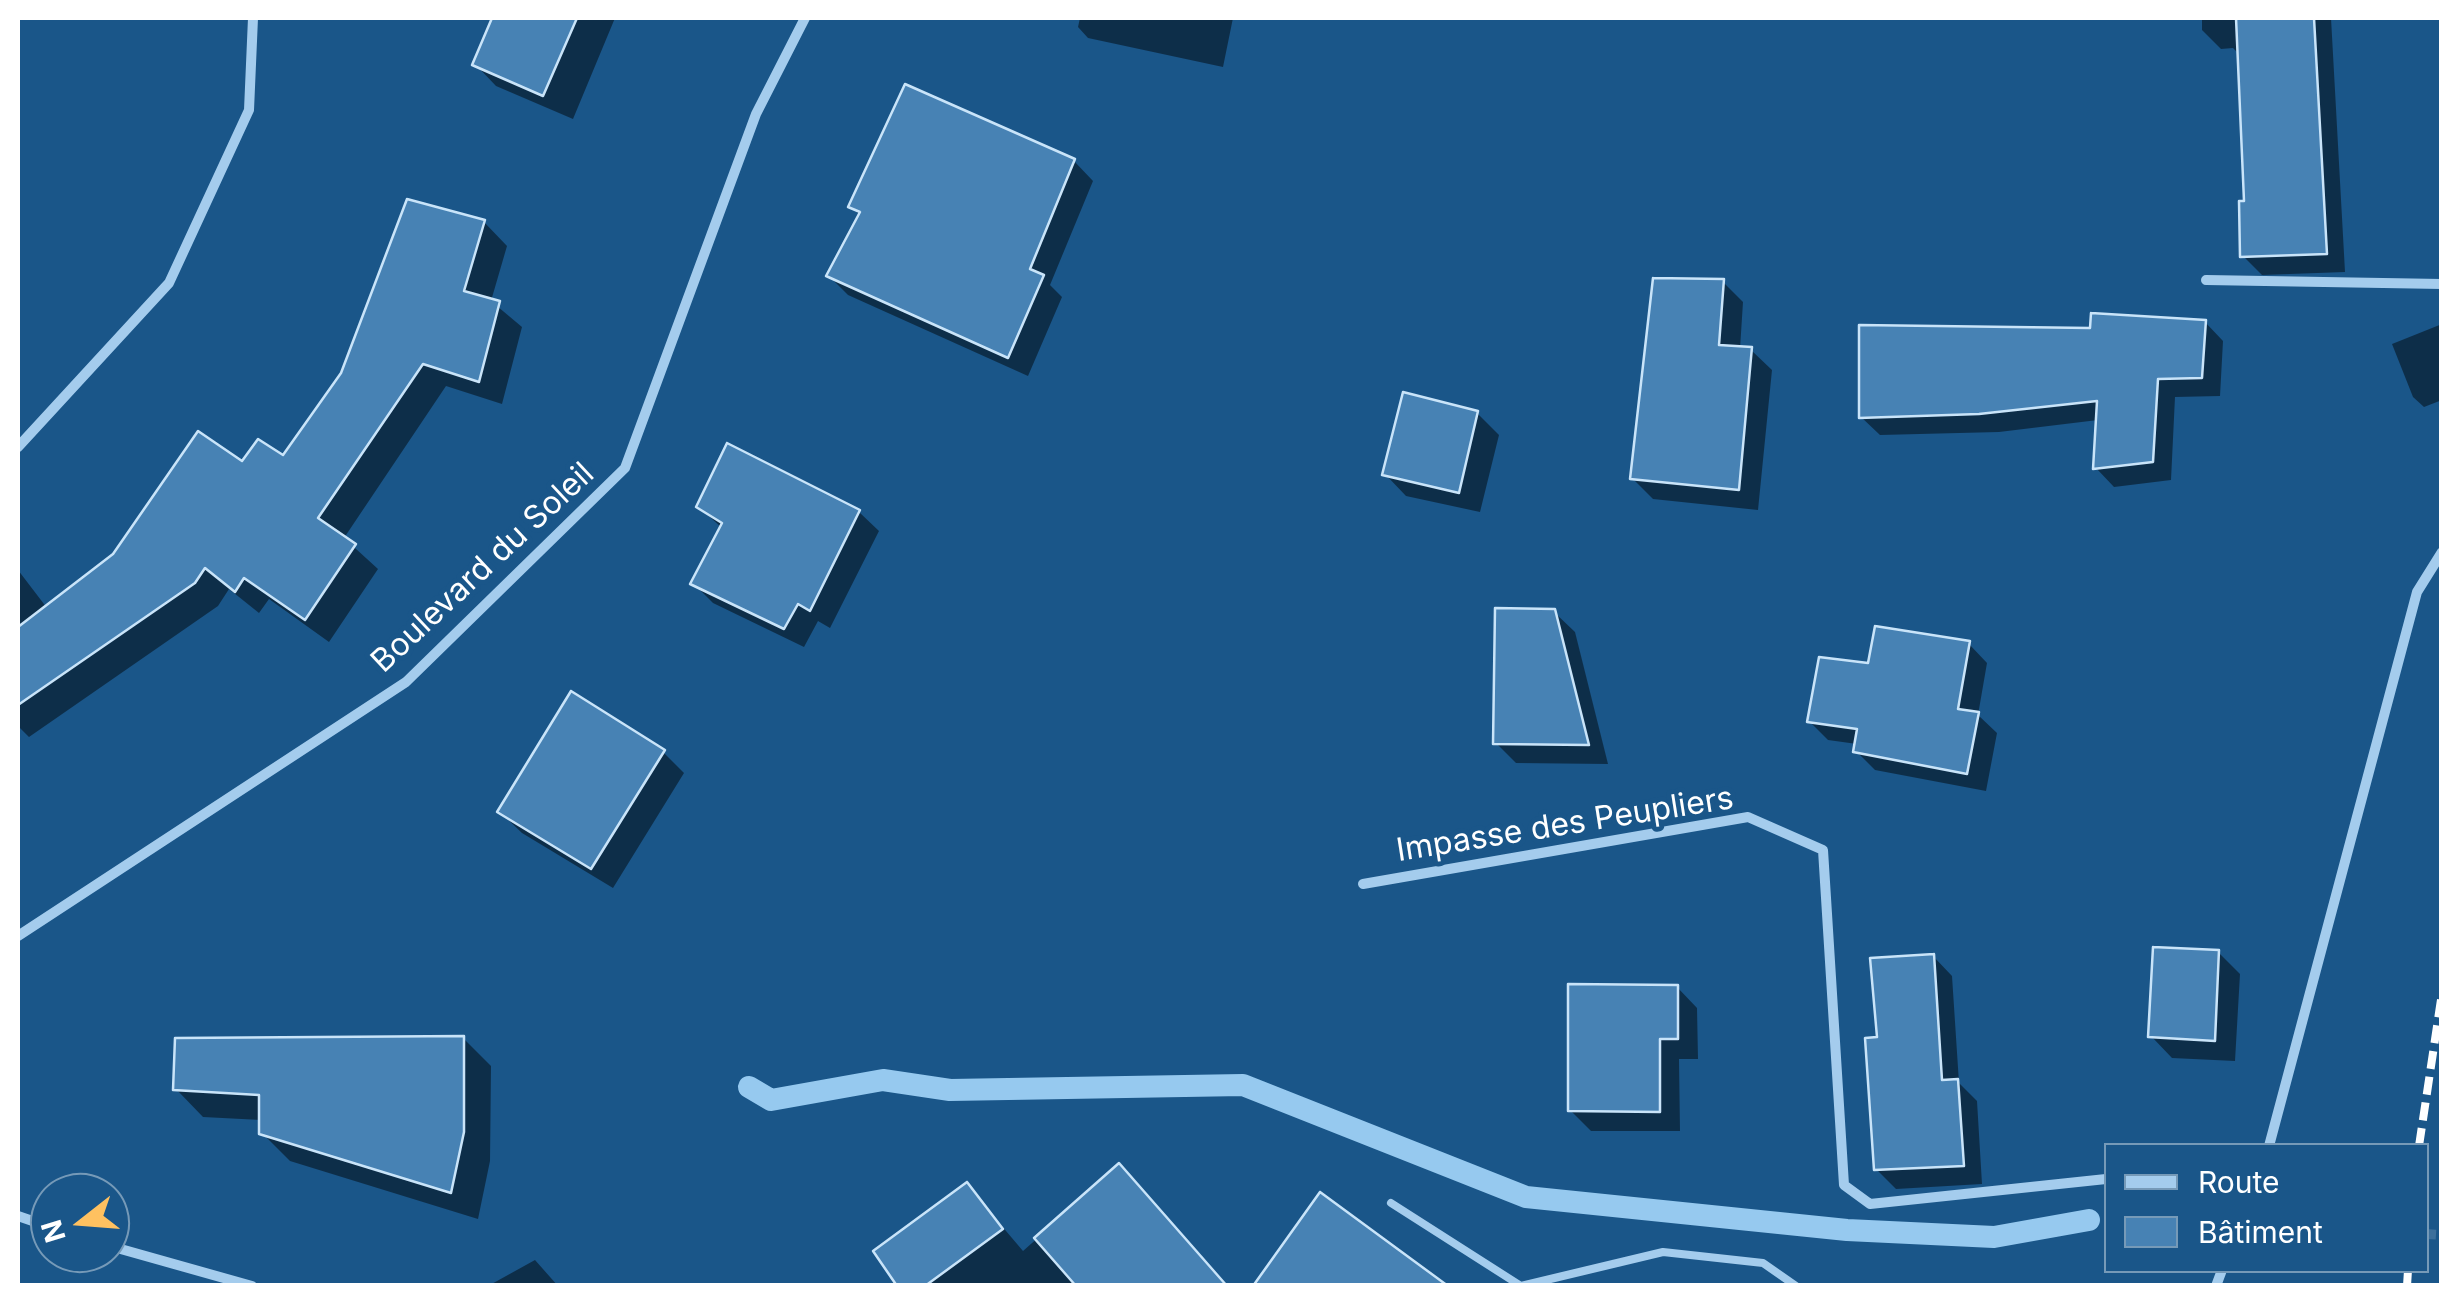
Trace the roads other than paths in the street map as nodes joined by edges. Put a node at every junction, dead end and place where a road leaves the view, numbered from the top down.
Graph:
1 (253, 18) edge
2 (804, 18) edge
3 (2206, 280) dead end
4 (2442, 284) edge
5 (18, 447) edge
6 (2442, 552) edge
7 (1363, 884) dead end
8 (18, 936) edge
9 (2270, 1143) edge
10 (2104, 1179) edge
11 (1390, 1204) dead end
12 (130, 1252) edge
13 (252, 1286) edge
14 (1521, 1286) edge
15 (1796, 1286) edge

1 - 5 street
2 - 8 street, Boulevard du Soleil
3 - 4 street
6 - 9 street
7 - 10 street, Impasse des Peupliers
11 - 14 lane
12 - 13 street
14 - 15 lane

